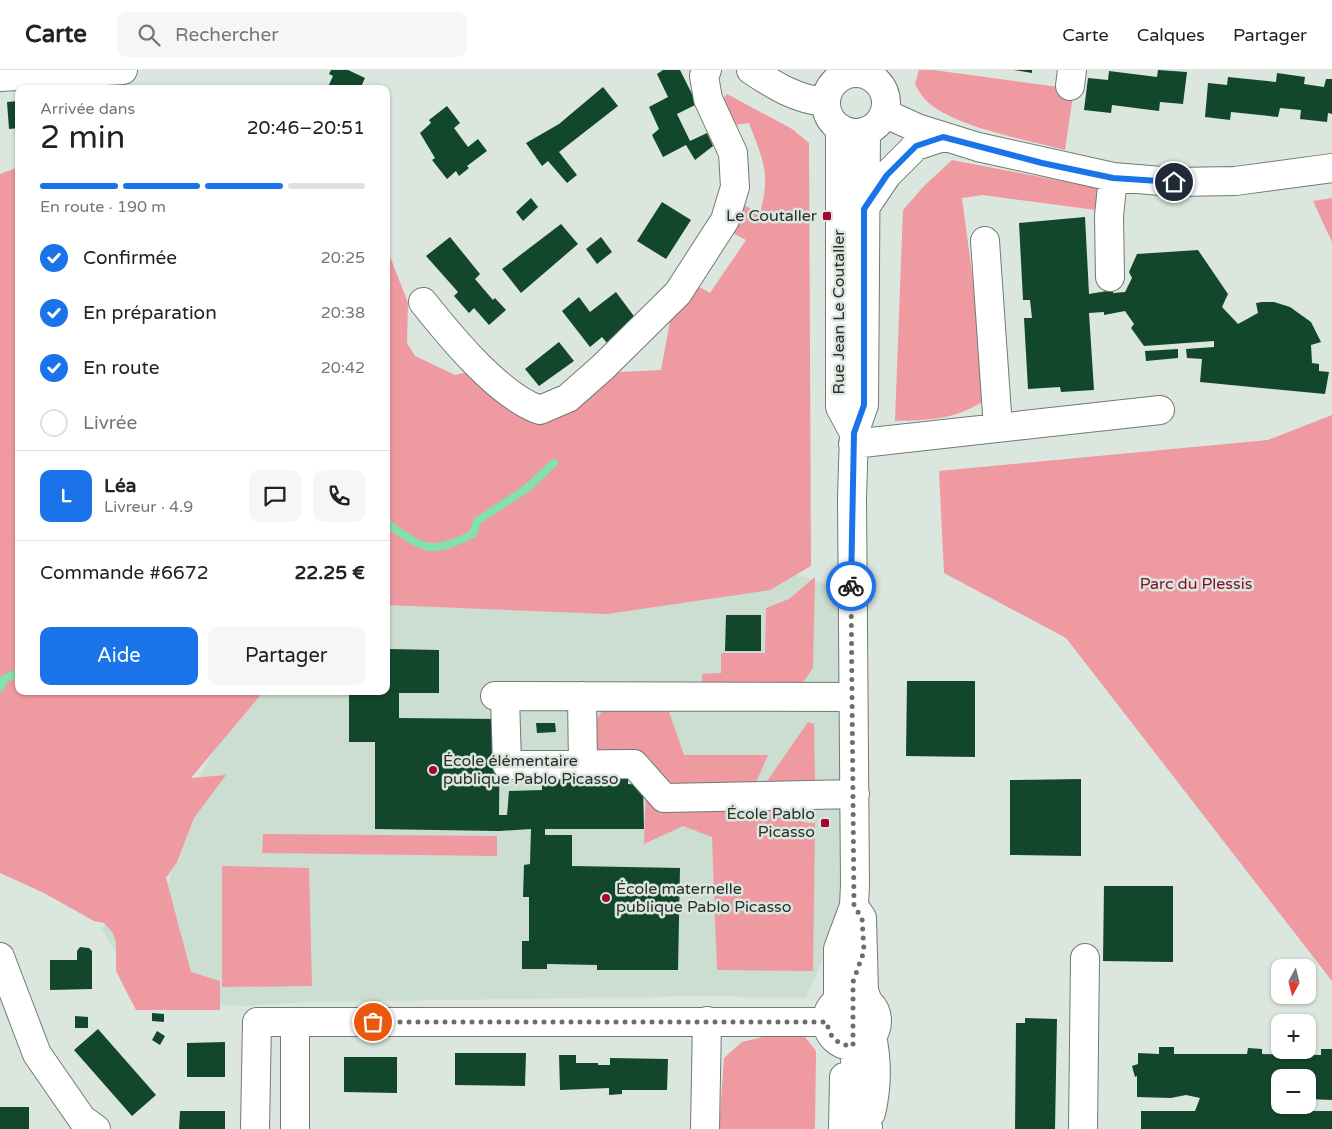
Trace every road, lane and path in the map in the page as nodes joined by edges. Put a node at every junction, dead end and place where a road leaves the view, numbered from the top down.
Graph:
1 (123, 70) edge
2 (707, 70) edge
3 (751, 70) edge
4 (863, 72) edge
5 (0, 77) edge
6 (825, 102) junction
7 (875, 122) junction
8 (840, 128) junction
9 (943, 137) junction
10 (1332, 168) edge
11 (1113, 178) junction
12 (864, 209) junction
13 (985, 241) dead end
14 (1110, 277) dead end
15 (423, 302) dead end
16 (1160, 410) dead end
17 (998, 428) junction
18 (853, 439) junction
19 (582, 696) junction
20 (852, 697) junction
21 (583, 764) junction
22 (855, 794) junction
23 (854, 906) junction
24 (0, 957) edge
25 (1085, 958) dead end
26 (707, 1021) junction
27 (295, 1022) junction
28 (851, 1022) junction
29 (96, 1129) edge
30 (255, 1129) edge
31 (295, 1129) edge
32 (705, 1129) edge
33 (860, 1129) edge
34 (1083, 1129) edge

1 - 5 street
2 - 15 street
3 - 6 street
4 - 6 street
4 - 7 street
6 - 8 street
7 - 8 street
7 - 9 street
7 - 12 street, Rue Jean Le Coutaller
8 - 18 street, Rue Jean Le Coutaller
9 - 11 street
9 - 12 street
10 - 11 street
11 - 14 street
12 - 18 street, Rue Jean Le Coutaller
13 - 17 street
16 - 17 street
17 - 18 street
18 - 20 street, Rue Jean Le Coutaller
19 - 20 street
19 - 21 street
19 - 21 street
20 - 22 street, Rue Jean Le Coutaller
21 - 22 street
22 - 23 street, Rue Jean Le Coutaller
23 - 28 street, Rue Jean Le Coutaller
23 - 28 street, Rue Jean Le Coutaller
24 - 29 street
25 - 34 street
26 - 27 street
26 - 28 street
26 - 32 street
27 - 30 street
27 - 31 street
28 - 33 street, Rue Jean Le Coutaller
28 - 33 street, Rue Jean Le Coutaller

